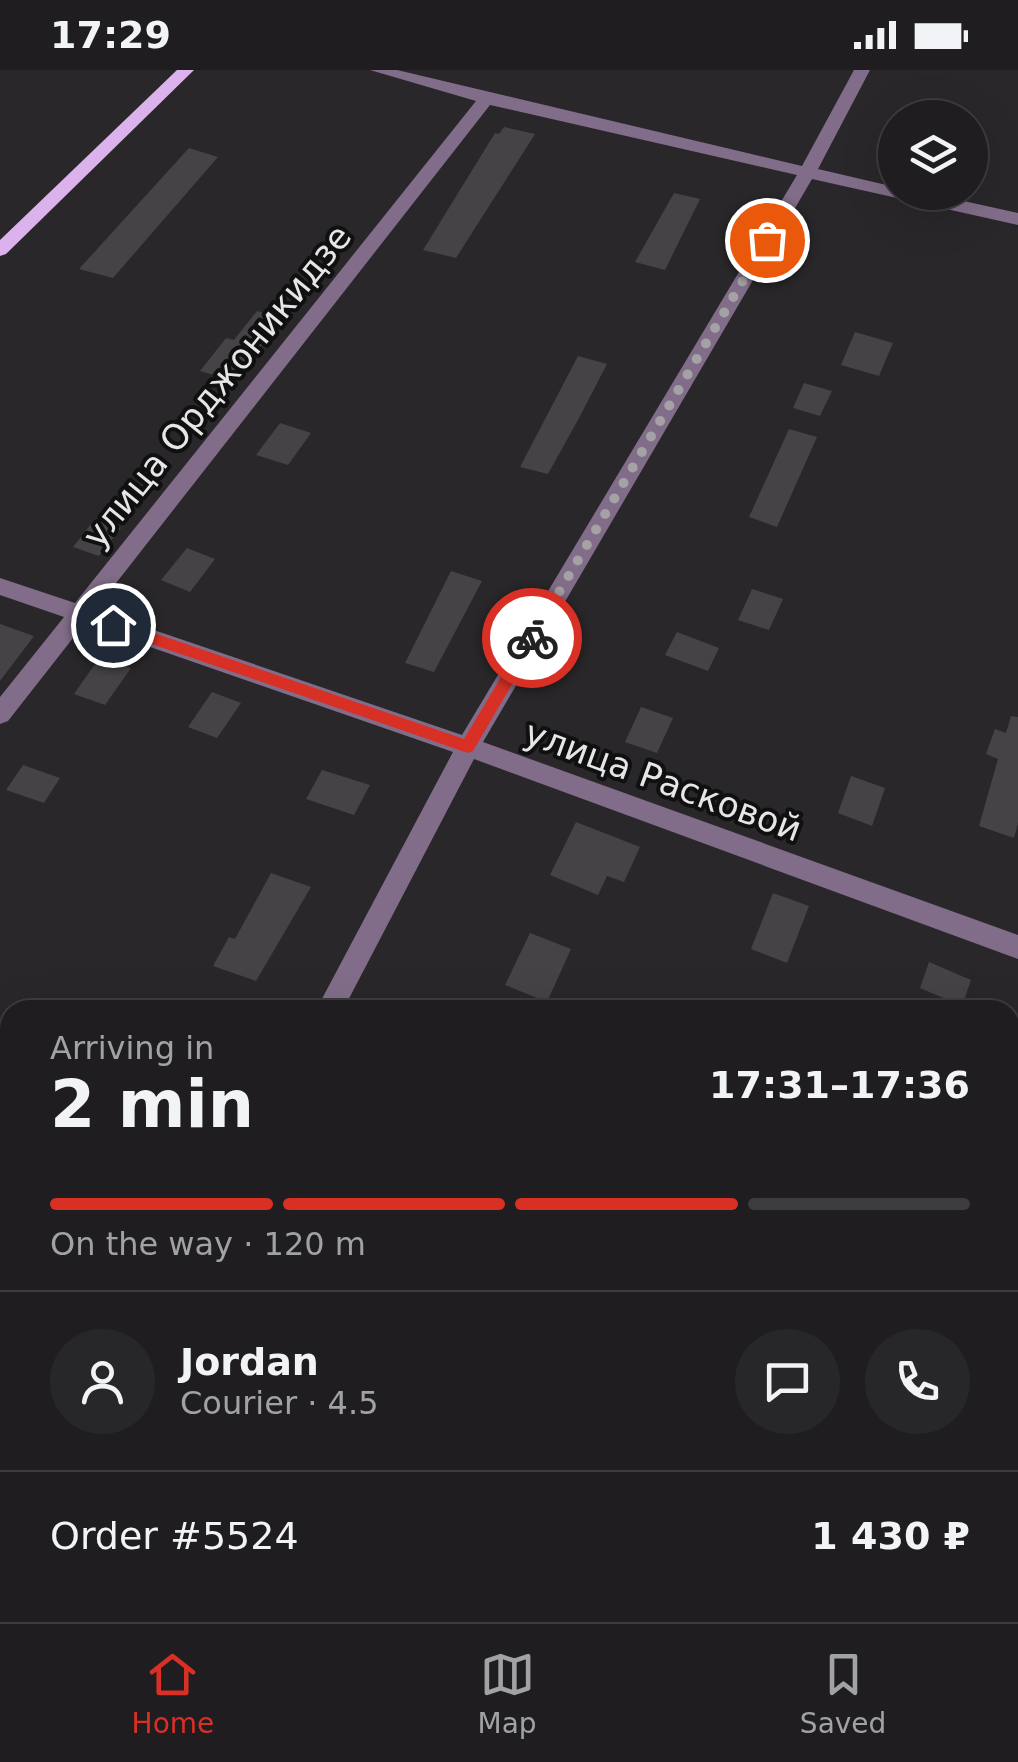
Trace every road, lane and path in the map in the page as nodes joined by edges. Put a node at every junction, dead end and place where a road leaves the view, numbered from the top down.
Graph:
1 (186, 70) edge
2 (378, 70) edge
3 (862, 70) edge
4 (486, 99) junction
5 (807, 173) junction
6 (878, 188) edge
7 (977, 210) edge
8 (1018, 219) edge
9 (0, 250) edge
10 (0, 586) edge
11 (78, 612) junction
12 (0, 714) edge
13 (468, 747) junction
14 (1018, 947) edge
15 (335, 1000) edge

1 - 9 main road
2 - 4 street
3 - 5 street
4 - 5 street
4 - 11 street, улица Орджоникидзе
5 - 6 street
5 - 13 street
7 - 8 street
10 - 11 street, улица Расковой
11 - 12 street, улица Орджоникидзе
11 - 13 street, улица Расковой
13 - 14 street, улица Расковой
13 - 15 street

